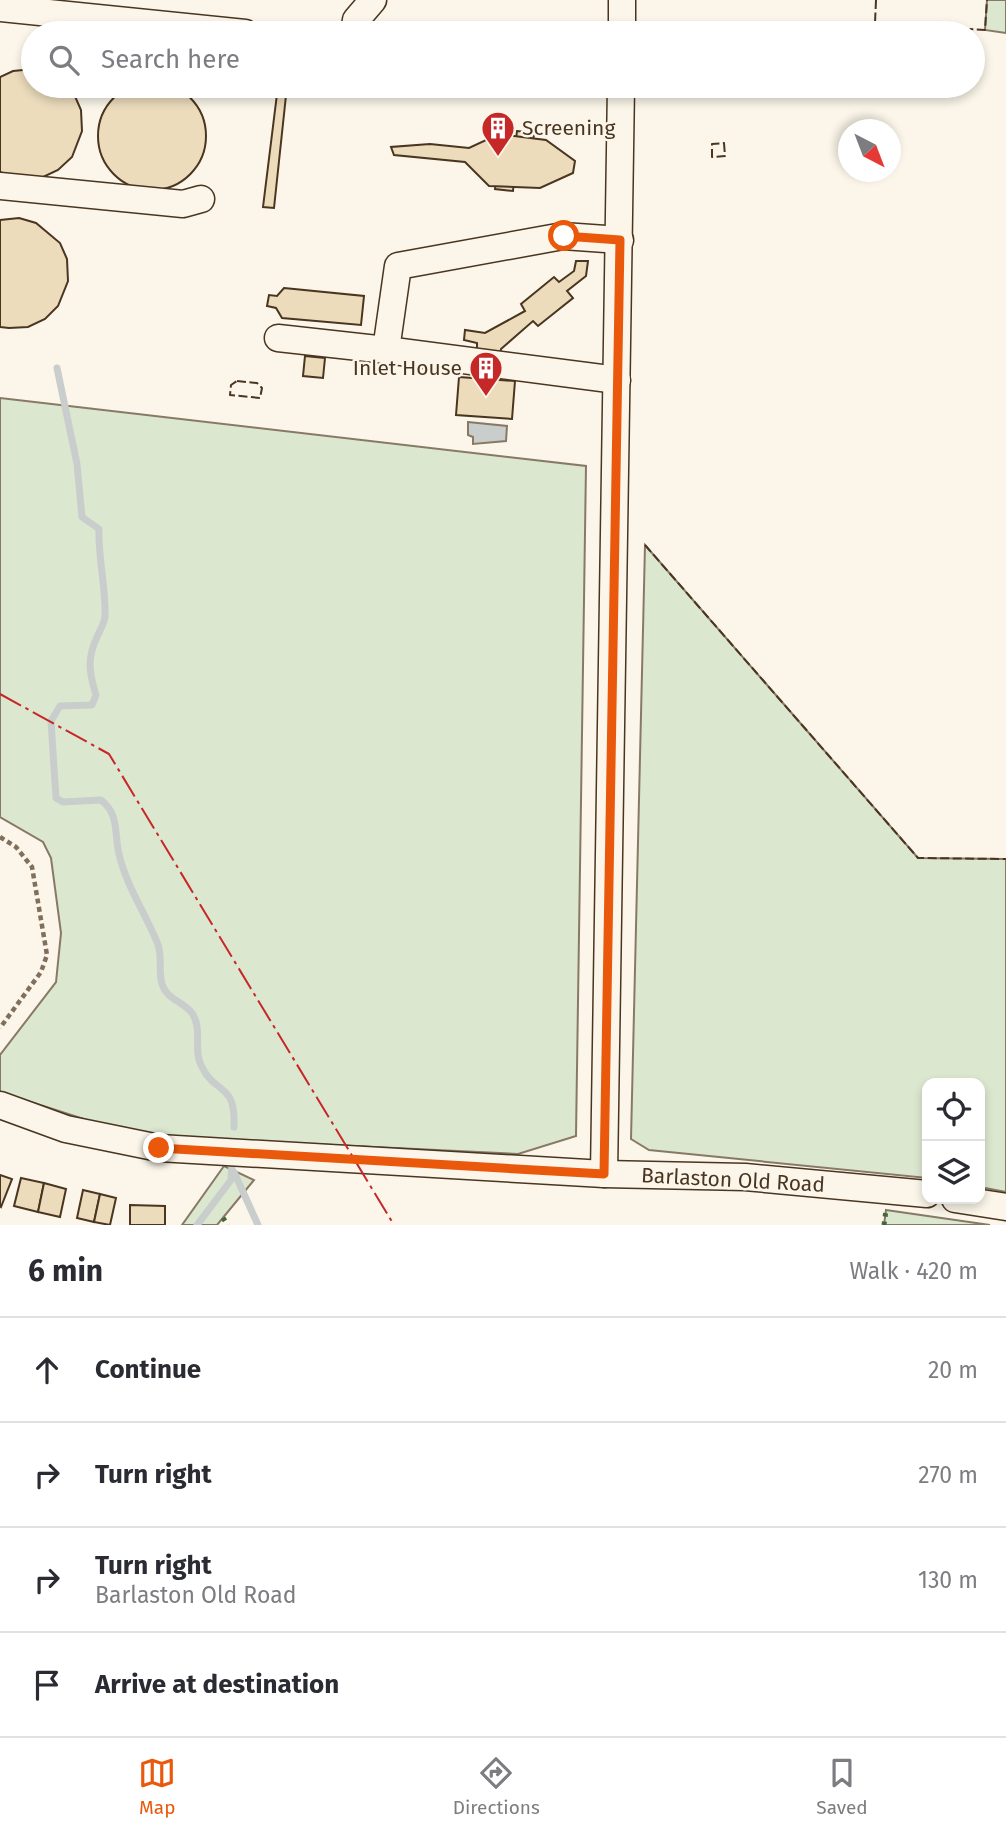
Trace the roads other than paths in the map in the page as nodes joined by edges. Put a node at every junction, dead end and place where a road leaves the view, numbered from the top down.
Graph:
1 (373, 0) edge
2 (622, 0) edge
3 (0, 8) edge
4 (127, 21) edge
5 (355, 21) edge
6 (622, 21) edge
7 (621, 98) edge
8 (0, 186) edge
9 (201, 199) dead end
10 (620, 240) junction
11 (278, 338) dead end
12 (386, 350) junction
13 (617, 380) junction
14 (0, 1105) edge
15 (604, 1174) junction
16 (922, 1194) edge
17 (985, 1204) edge
18 (1006, 1207) edge

1 - 5 street
2 - 6 street
3 - 4 street
7 - 10 street
8 - 9 street
10 - 12 street
10 - 13 street
11 - 12 street
12 - 13 street
13 - 15 street
14 - 15 street, Barlaston Old Road
15 - 16 street, Barlaston Old Road
17 - 18 street

